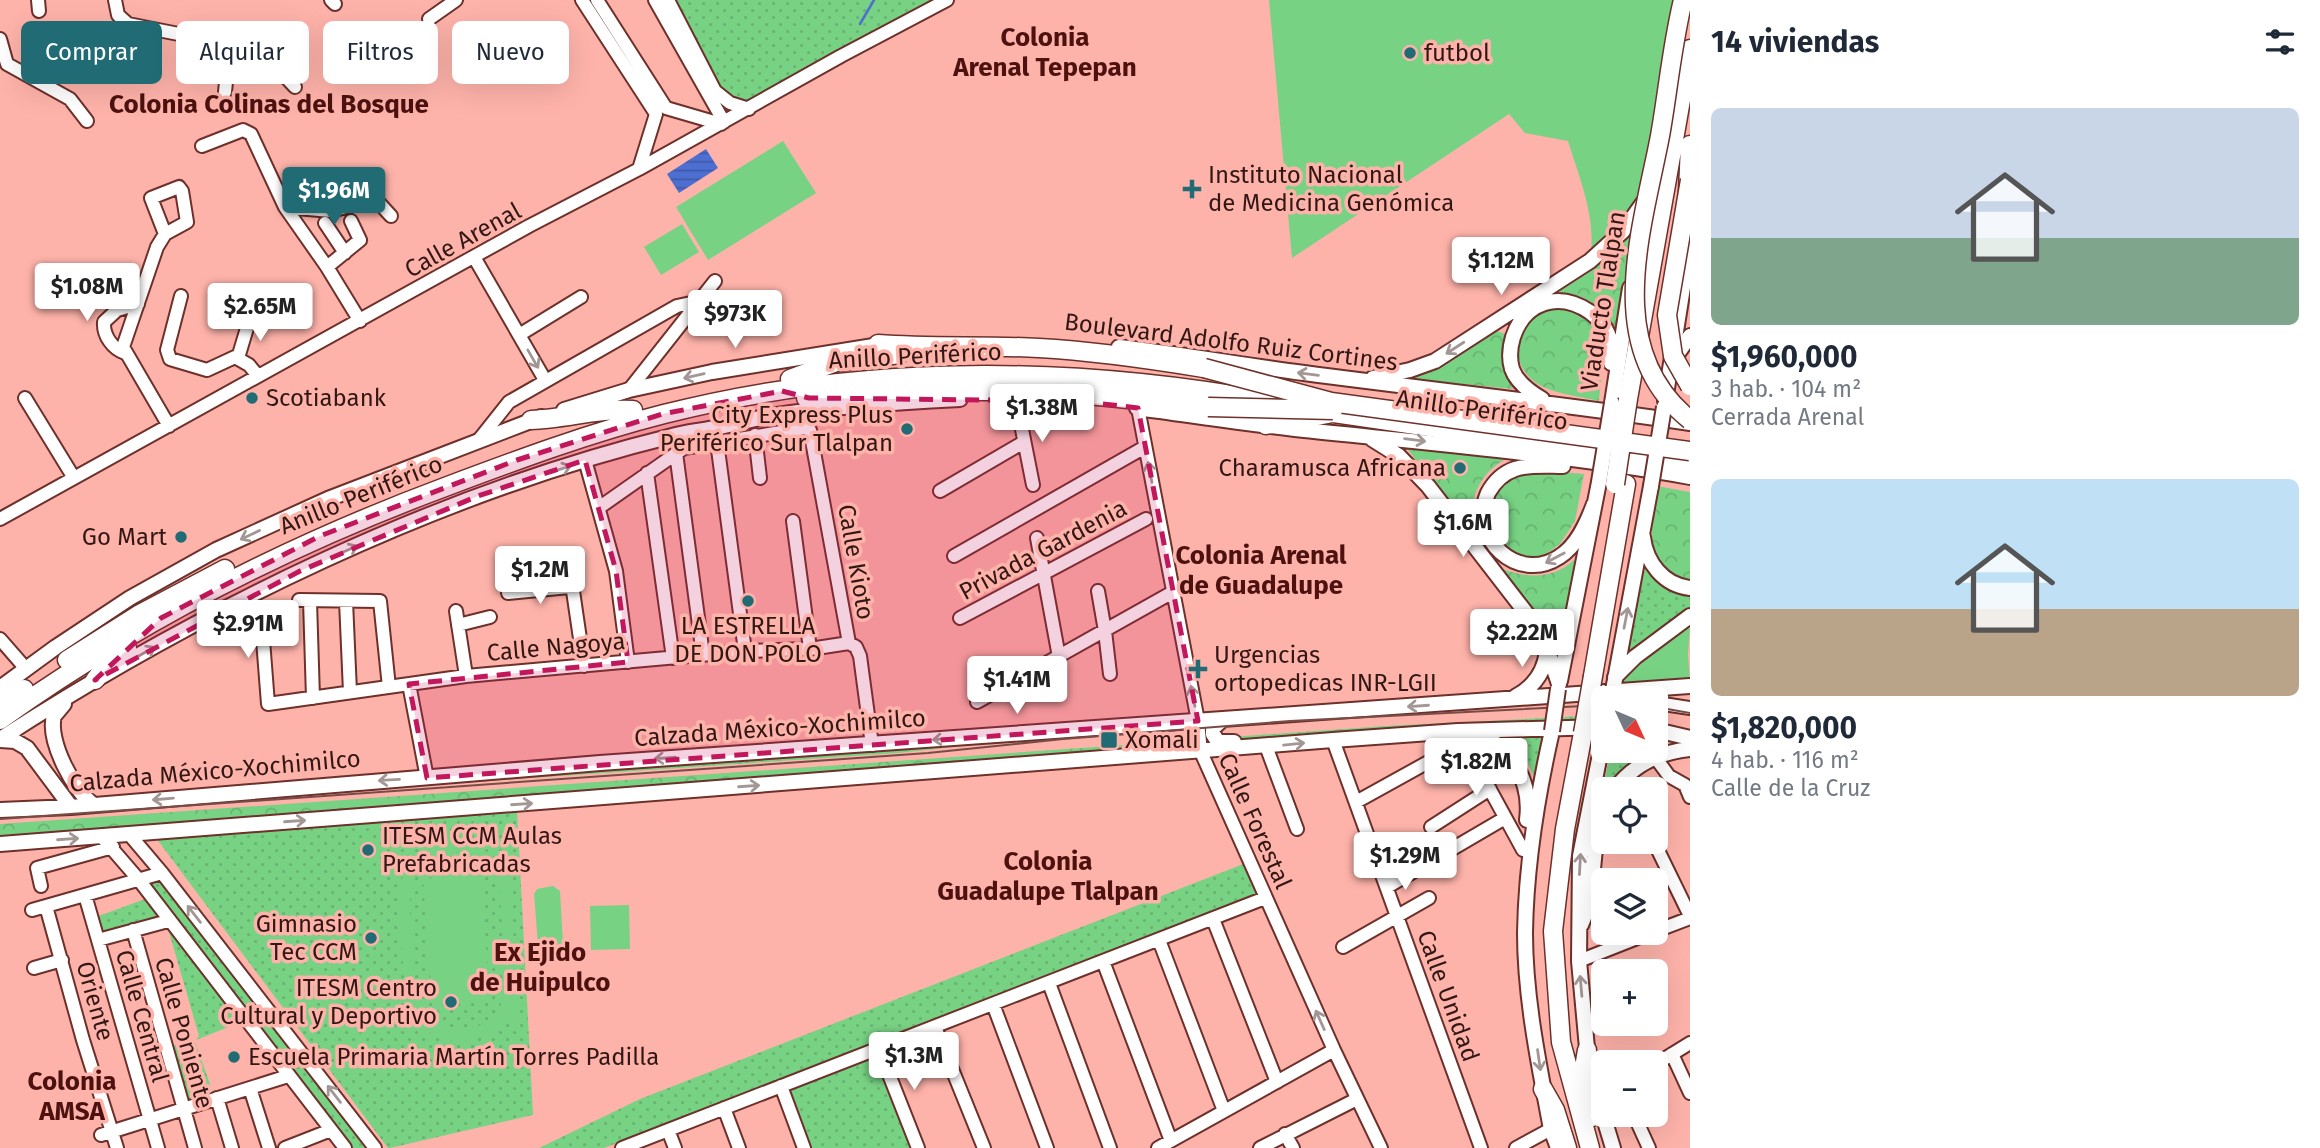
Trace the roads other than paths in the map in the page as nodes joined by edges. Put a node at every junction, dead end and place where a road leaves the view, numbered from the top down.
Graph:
1 (456, 0) edge
2 (582, 0) edge
3 (597, 0) edge
4 (656, 0) edge
5 (668, 0) edge
6 (947, 0) edge
7 (1680, 2) edge
8 (117, 3) edge
9 (429, 19) dead end
10 (176, 33) edge
11 (0, 39) edge
12 (1690, 47) edge
13 (4, 67) edge
14 (226, 84) edge
15 (292, 84) edge
16 (295, 87) dead end
17 (225, 92) dead end
18 (648, 92) junction
19 (1690, 106) edge
20 (749, 108) junction
21 (661, 111) junction
22 (87, 121) dead end
23 (722, 123) junction
24 (1661, 128) junction
25 (1690, 145) edge
26 (202, 146) dead end
27 (639, 169) junction
28 (1689, 186) edge
29 (1643, 204) junction
30 (285, 207) junction
31 (391, 216) dead end
32 (351, 221) dead end
33 (325, 223) dead end
34 (166, 234) dead end
35 (1690, 243) edge
36 (345, 253) junction
37 (474, 257) junction
38 (327, 267) junction
39 (715, 281) dead end
40 (181, 296) dead end
41 (581, 297) dead end
42 (700, 301) junction
43 (138, 304) junction
44 (250, 318) dead end
45 (360, 321) junction
46 (1494, 323) junction
47 (1516, 329) junction
48 (519, 335) junction
49 (1690, 337) edge
50 (878, 345) junction
51 (939, 348) junction
52 (125, 353) junction
53 (238, 358) junction
54 (1668, 372) junction
55 (258, 376) junction
56 (545, 380) junction
57 (1354, 380) junction
58 (786, 385) junction
59 (1690, 386) edge
60 (629, 390) junction
61 (875, 394) junction
62 (25, 398) dead end
63 (1016, 399) junction
64 (1623, 400) junction
65 (1546, 402) junction
66 (1138, 408) junction
67 (1331, 408) junction
68 (633, 410) junction
69 (531, 420) junction
70 (803, 420) junction
71 (1690, 421) edge
72 (1266, 425) junction
73 (169, 426) junction
74 (755, 435) junction
75 (1361, 435) junction
76 (478, 441) junction
77 (717, 442) junction
78 (1024, 442) junction
79 (1145, 447) junction
80 (1690, 449) edge
81 (676, 453) junction
82 (585, 460) junction
83 (1598, 463) junction
84 (1690, 471) edge
85 (647, 473) junction
86 (74, 478) junction
87 (760, 478) dead end
88 (1613, 483) junction
89 (1033, 485) dead end
90 (940, 491) dead end
91 (1594, 504) junction
92 (600, 507) junction
93 (0, 519) edge
94 (1146, 519) dead end
95 (793, 522) dead end
96 (1644, 524) junction
97 (1037, 538) dead end
98 (954, 556) dead end
99 (1044, 573) junction
100 (1690, 588) edge
101 (1098, 591) dead end
102 (1173, 592) junction
103 (508, 593) dead end
104 (346, 601) junction
105 (261, 614) dead end
106 (1690, 616) edge
107 (490, 617) dead end
108 (161, 618) junction
109 (960, 618) dead end
110 (1105, 631) junction
111 (0, 639) edge
112 (849, 643) junction
113 (56, 647) junction
114 (810, 649) junction
115 (1548, 649) junction
116 (745, 651) junction
117 (703, 655) junction
118 (1059, 656) junction
119 (673, 658) junction
120 (628, 662) junction
121 (21, 663) junction
122 (584, 666) junction
123 (1110, 674) dead end
124 (466, 676) junction
125 (0, 677) edge
126 (89, 683) junction
127 (409, 684) junction
128 (1559, 686) junction
129 (1613, 686) edge
130 (1614, 686) edge
131 (1690, 686) edge
132 (389, 687) junction
133 (350, 692) junction
134 (313, 698) junction
135 (1511, 699) junction
136 (977, 702) dead end
137 (1668, 705) edge
138 (1690, 708) edge
139 (58, 709) junction
140 (9, 712) edge
141 (1222, 720) junction
142 (1198, 721) junction
143 (1591, 727) edge
144 (1458, 731) junction
145 (1578, 733) junction
146 (1668, 733) edge
147 (1690, 738) edge
148 (1333, 740) junction
149 (2, 743) edge
150 (872, 745) junction
151 (1265, 747) junction
152 (1690, 749) edge
153 (1450, 750) dead end
154 (1201, 752) junction
155 (1668, 754) edge
156 (1598, 763) edge
157 (1644, 763) edge
158 (1659, 763) edge
159 (1627, 777) edge
160 (427, 778) junction
161 (1490, 789) junction
162 (1690, 797) edge
163 (1356, 802) junction
164 (94, 805) junction
165 (71, 807) junction
166 (0, 810) edge
167 (1505, 818) junction
168 (1431, 827) dead end
169 (1297, 829) dead end
170 (129, 834) junction
171 (101, 836) junction
172 (0, 844) edge
173 (113, 848) junction
174 (1523, 850) junction
175 (1595, 854) edge
176 (1660, 854) edge
177 (162, 873) junction
178 (139, 880) junction
179 (41, 886) dead end
180 (1387, 887) junction
181 (85, 895) junction
182 (1265, 898) junction
183 (1429, 898) dead end
184 (46, 906) junction
185 (32, 910) dead end
186 (1397, 916) junction
187 (1690, 917) edge
188 (1213, 919) junction
189 (168, 921) junction
190 (1668, 926) edge
191 (133, 930) junction
192 (1577, 932) junction
193 (98, 940) junction
194 (1159, 940) junction
195 (1620, 945) edge
196 (1343, 947) dead end
197 (62, 960) junction
198 (1103, 961) junction
199 (1578, 961) junction
200 (34, 968) dead end
201 (1049, 982) junction
202 (1528, 993) junction
203 (993, 1004) junction
204 (935, 1027) junction
205 (1690, 1043) edge
206 (879, 1049) junction
207 (1334, 1049) junction
208 (1587, 1050) junction
209 (1672, 1054) junction
210 (1668, 1056) edge
211 (1591, 1074) edge
212 (288, 1076) junction
213 (1277, 1082) junction
214 (781, 1086) junction
215 (250, 1088) junction
216 (1543, 1089) junction
217 (1690, 1093) edge
218 (217, 1098) junction
219 (1357, 1098) junction
220 (724, 1108) junction
221 (184, 1109) junction
222 (1224, 1111) junction
223 (150, 1119) junction
224 (1607, 1127) edge
225 (1639, 1127) edge
226 (1551, 1129) junction
227 (331, 1130) junction
228 (668, 1130) junction
229 (107, 1133) junction
230 (1285, 1134) junction
231 (1171, 1141) junction
232 (117, 1148) edge
233 (158, 1148) edge
234 (195, 1148) edge
235 (232, 1148) edge
236 (269, 1148) edge
237 (285, 1148) edge
238 (345, 1148) edge
239 (375, 1148) edge
240 (622, 1148) edge
241 (675, 1148) edge
242 (739, 1148) edge
243 (804, 1148) edge
244 (918, 1148) edge
245 (984, 1148) edge
246 (1047, 1148) edge
247 (1110, 1148) edge
248 (1158, 1148) edge
249 (1259, 1148) edge
250 (1293, 1148) edge
251 (1381, 1148) edge
252 (1481, 1148) edge
253 (1516, 1148) edge
254 (1558, 1148) edge
255 (1567, 1148) edge
256 (1579, 1148) edge
257 (1590, 1148) edge
258 (1600, 1148) edge
259 (1612, 1148) edge
260 (1649, 1148) edge

1 - 9 street
2 - 18 street
3 - 18 street
4 - 23 street
5 - 20 street
6 - 20 street, Calle Arenal
7 - 24 highway, bridge
7 - 29 main road, Viaducto Tlalpan
8 - 10 street
11 - 13 street
12 - 24 highway, bridge
12 - 64 highway, Viaducto Tlalpan
13 - 22 street
14 - 17 street
15 - 16 street
18 - 21 street
19 - 64 highway, Viaducto Tlalpan
20 - 23 street, Calle Arenal
21 - 23 street
21 - 27 street
23 - 27 street, Calle Arenal
24 - 71 highway, bridge
25 - 28 highway
26 - 30 street
27 - 37 street, Calle Arenal
28 - 59 highway, bridge
29 - 46 main road
29 - 64 main road, Viaducto Tlalpan
30 - 31 street
30 - 38 street
32 - 36 street
33 - 36 street
34 - 43 street
35 - 54 main road
36 - 38 street
37 - 45 street, Calle Arenal
37 - 48 street
38 - 45 street
39 - 42 street
40 - 53 street
41 - 48 street
42 - 56 street
42 - 60 street
43 - 52 street
43 - 52 street
44 - 53 street
45 - 55 street, Calle Arenal
46 - 47 main road
46 -> 57 main road
47 - 64 main road
47 - 65 main road
48 -> 56 street
49 - 54 main road
50 - 51 highway
57 -> 50 main road, Boulevard Adolfo Ruiz Cortines
50 -> 60 main road, Boulevard Adolfo Ruiz Cortines
51 - 58 highway
51 - 67 highway, bridge
52 - 73 street
53 - 55 street
54 - 96 main road, bridge
55 - 73 street, Calle Arenal
56 - 76 street
57 - 65 main road, Boulevard Adolfo Ruiz Cortines
58 - 61 highway
58 - 67 highway, Anillo Periférico
58 - 68 highway, Anillo Periférico
58 - 80 highway, Anillo Periférico
58 - 108 highway, Anillo Periférico
60 - 69 main road, Boulevard Adolfo Ruiz Cortines
61 - 67 highway, bridge
61 - 70 highway
62 - 86 street
63 - 66 main road, Boulevard Adolfo Ruiz Cortines
63 - 70 main road, Boulevard Adolfo Ruiz Cortines
63 - 78 street
64 - 88 highway, Viaducto Tlalpan
64 - 88 main road, Viaducto Tlalpan, bridge
65 - 71 main road, Boulevard Adolfo Ruiz Cortines
66 - 72 main road, Boulevard Adolfo Ruiz Cortines
66 - 79 street, Calle Forestal
67 - 72 highway
67 - 80 highway, bridge
67 - 84 highway, bridge
68 - 69 highway
68 - 140 highway, Anillo Periférico
69 - 76 main road, Boulevard Adolfo Ruiz Cortines
70 - 74 street
70 - 82 main road, Boulevard Adolfo Ruiz Cortines
70 - 112 street, Calle Kioto
72 - 75 main road, Boulevard Adolfo Ruiz Cortines
73 - 86 street, Calle Arenal
74 - 77 street
74 - 87 street
75 -> 83 main road, Boulevard Adolfo Ruiz Cortines
75 - 115 main road
76 -> 113 main road, Boulevard Adolfo Ruiz Cortines
77 - 81 street
77 - 116 street
78 - 89 street
78 - 90 street
79 - 98 street
102 -> 79 street, Calle Forestal
81 - 85 street
81 - 117 street
82 - 92 street
126 -> 82 main road, Boulevard Adolfo Ruiz Cortines
83 - 84 main road, Boulevard Adolfo Ruiz Cortines
91 -> 83 main road
85 - 92 street
85 - 119 street
86 - 93 street, Calle Arenal
88 - 91 main road, Viaducto Tlalpan
88 - 145 highway, Viaducto Tlalpan
91 - 128 main road, Viaducto Tlalpan
92 - 120 street
94 - 99 street, Privada Gardenia
95 - 114 street
96 - 100 main road
129 -> 96 main road
97 - 99 street
99 - 109 street, Privada Gardenia
99 - 118 street
101 - 110 street
102 - 110 street
142 -> 102 street, Calle Forestal
103 - 122 street
104 - 132 street
104 - 133 street
104 - 134 street
105 - 134 street, Calle Nagoya
106 - 130 main road
107 - 124 street
108 - 126 highway
108 - 140 highway, Anillo Periférico
110 - 118 street
110 - 123 street
111 - 121 street
112 - 114 street, Calle Nagoya
112 - 150 street, Calle Kioto
113 - 121 main road
113 - 140 main road, Boulevard Adolfo Ruiz Cortines
114 - 116 street, Calle Nagoya
115 - 128 main road
115 - 135 main road
116 - 117 street, Calle Nagoya
117 - 119 street, Calle Nagoya
118 - 136 street
119 - 120 street, Calle Nagoya
120 - 122 street, Calle Nagoya
121 - 125 main road
122 - 124 street, Calle Nagoya
124 - 127 street, Calle Nagoya
126 - 139 main road
126 - 140 main road, Boulevard Adolfo Ruiz Cortines
127 - 132 street, Calle Nagoya
127 - 160 street
128 - 202 main road, Viaducto Tlalpan, bridge
131 - 135 main road, Calzada México-Xochimilco
132 - 133 street, Calle Nagoya
133 - 134 street, Calle Nagoya
135 -> 141 main road, Calzada México-Xochimilco
137 - 138 street
139 - 140 street
139 - 164 main road
140 - 149 main road, Boulevard Adolfo Ruiz Cortines
141 - 142 main road, Calzada México-Xochimilco
141 - 151 main road
142 -> 150 main road, Calzada México-Xochimilco
142 - 154 street, Calle Forestal
143 - 144 main road
144 - 148 main road
144 - 161 street
144 - 174 main road
145 - 256 highway, Viaducto Tlalpan
145 - 257 highway, Viaducto Tlalpan
146 - 147 main road
151 -> 148 main road
148 - 163 street, Calle Unidad
149 - 165 main road
150 -> 160 main road, Calzada México-Xochimilco
151 - 154 main road
151 - 169 street
152 - 155 main road
153 - 163 street
170 -> 154 main road
154 - 182 street, Calle Forestal
192 -> 156 main road
157 - 159 main road
158 - 162 street
160 -> 164 main road, Calzada México-Xochimilco
161 - 167 street
161 - 168 street
163 - 180 street, Calle Unidad
164 - 165 main road, Calzada México-Xochimilco
165 - 166 main road, Calzada México-Xochimilco
167 - 174 street
167 - 180 street
170 - 171 main road
170 - 177 street
172 -> 171 main road
171 - 173 street
173 - 178 street
173 - 179 street
174 - 202 main road
175 - 192 main road
176 - 187 street
177 - 178 street
239 -> 177 street
178 - 181 street
178 - 189 street
180 - 186 street, Calle Unidad
181 - 184 street
181 - 193 street, Calle Central
182 - 188 street
207 -> 182 street, Calle Forestal
183 - 186 street
184 - 185 street
184 - 197 street, Oriente
186 - 196 street
186 - 252 street, Calle Unidad
187 - 190 street
188 - 194 street
188 - 213 street
189 - 191 street
189 - 212 street
191 - 193 street
191 - 221 street, Calle Poniente
192 - 199 main road
193 - 223 street, Calle Central
194 - 198 street
194 - 222 street
195 - 199 street
197 - 200 street
197 - 229 street, Oriente
198 - 201 street
198 - 231 street
208 -> 199 main road
201 - 203 street
201 - 247 street
202 -> 216 main road, Viaducto Tlalpan
203 - 204 street
203 - 246 street
204 - 206 street
204 - 245 street
205 - 209 street
206 - 214 street
206 - 244 street
207 - 213 street
207 - 219 street, Calle Forestal
208 - 211 main road
208 - 258 highway
209 - 210 street
209 - 217 street
212 - 215 street
212 - 227 street
213 - 222 street
214 - 220 street
214 - 243 street
215 - 218 street
215 - 236 street
216 - 226 main road, Viaducto Tlalpan
216 - 255 highway
218 - 221 street
218 - 235 street
219 - 230 street
219 - 251 street, Calle Forestal
220 - 228 street
220 - 242 street
221 - 223 street
221 - 234 street, Calle Poniente
222 - 231 street
223 - 229 street
223 - 233 street, Calle Central
224 - 259 main road
225 - 260 street
226 - 253 street
226 - 254 main road, Viaducto Tlalpan
227 - 237 street
227 - 238 street
228 - 240 street
228 - 241 street
229 - 232 street, Oriente
230 - 249 street
230 - 250 street
231 - 248 street

